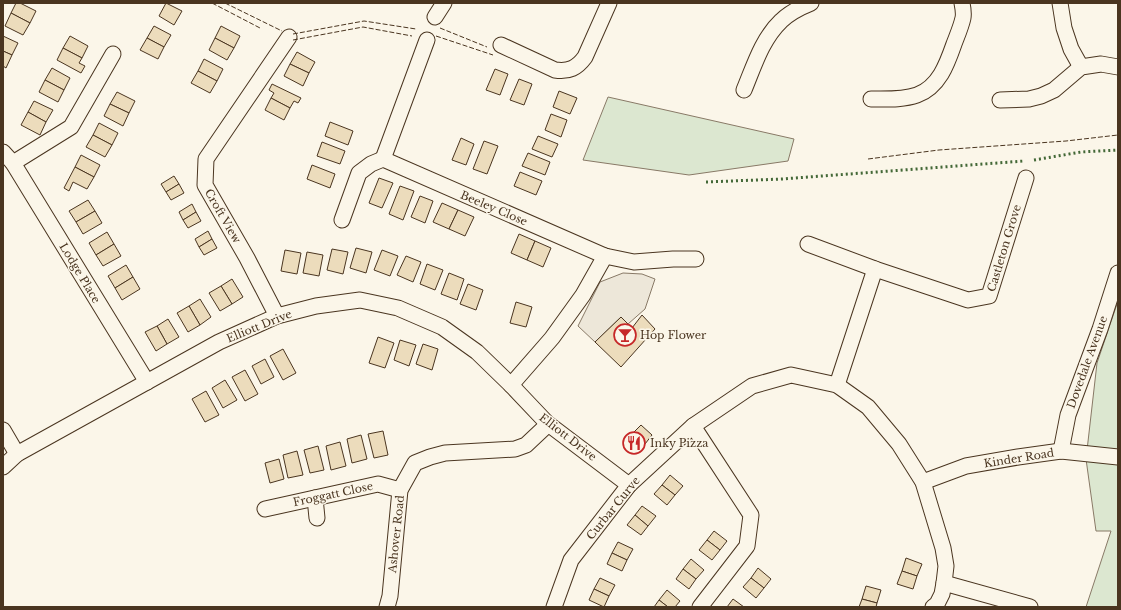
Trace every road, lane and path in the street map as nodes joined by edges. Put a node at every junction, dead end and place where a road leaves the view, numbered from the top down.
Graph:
1 (444, 3) edge
2 (609, 3) edge
3 (810, 3) edge
4 (962, 3) edge
5 (1060, 3) edge
6 (435, 17) dead end
7 (289, 37) dead end
8 (427, 40) dead end
9 (502, 45) dead end
10 (113, 54) dead end
11 (1081, 67) junction
12 (1118, 67) edge
13 (744, 90) dead end
14 (871, 99) dead end
15 (1000, 100) dead end
16 (8, 158) edge
17 (383, 159) junction
18 (1026, 178) dead end
19 (342, 220) dead end
20 (808, 244) dead end
21 (605, 256) junction
22 (696, 259) dead end
23 (874, 269) junction
24 (1118, 273) edge
25 (277, 316) junction
26 (147, 382) junction
27 (511, 385) junction
28 (837, 385) junction
29 (547, 423) junction
30 (693, 426) junction
31 (3, 430) edge
32 (1061, 451) junction
33 (17, 454) junction
34 (1118, 457) edge
35 (3, 467) edge
36 (923, 482) junction
37 (629, 485) junction
38 (400, 490) junction
39 (315, 498) junction
40 (265, 508) dead end
41 (317, 518) dead end
42 (944, 583) junction
43 (387, 607) edge
44 (554, 607) edge
45 (700, 607) edge
46 (934, 607) edge
47 (1030, 607) edge

1 - 6 street
2 - 9 street
3 - 13 street
4 - 14 street
5 - 11 street
7 - 25 street, Croft View
8 - 17 street
10 - 16 street, Lodge Place
11 - 12 street
11 - 15 street
16 - 26 street, Lodge Place
17 - 19 street
17 - 21 street, Beeley Close
18 - 23 street, Castleton Grove
20 - 23 street, Castleton Grove
21 - 22 street, Beeley Close
21 - 27 street
23 - 28 street
24 - 32 street, Dovedale Avenue
25 - 26 street, Elliott Drive
25 - 27 street, Elliott Drive
26 - 33 street, Elliott Drive
27 - 29 street, Elliott Drive
28 - 30 street, Curbar Curve
28 - 36 street, Curbar Curve
29 - 37 street, Elliott Drive
29 - 38 street, Ashover Road
30 - 37 street, Curbar Curve
30 - 45 street
31 - 33 street
32 - 34 street, Kinder Road
32 - 36 street, Kinder Road
33 - 35 street, Elliott Drive
36 - 42 street, Curbar Curve
37 - 44 street, Curbar Curve
38 - 39 street, Froggatt Close
38 - 43 street, Ashover Road
39 - 40 street, Froggatt Close
39 - 41 street
42 - 46 street, Curbar Curve
42 - 47 street

